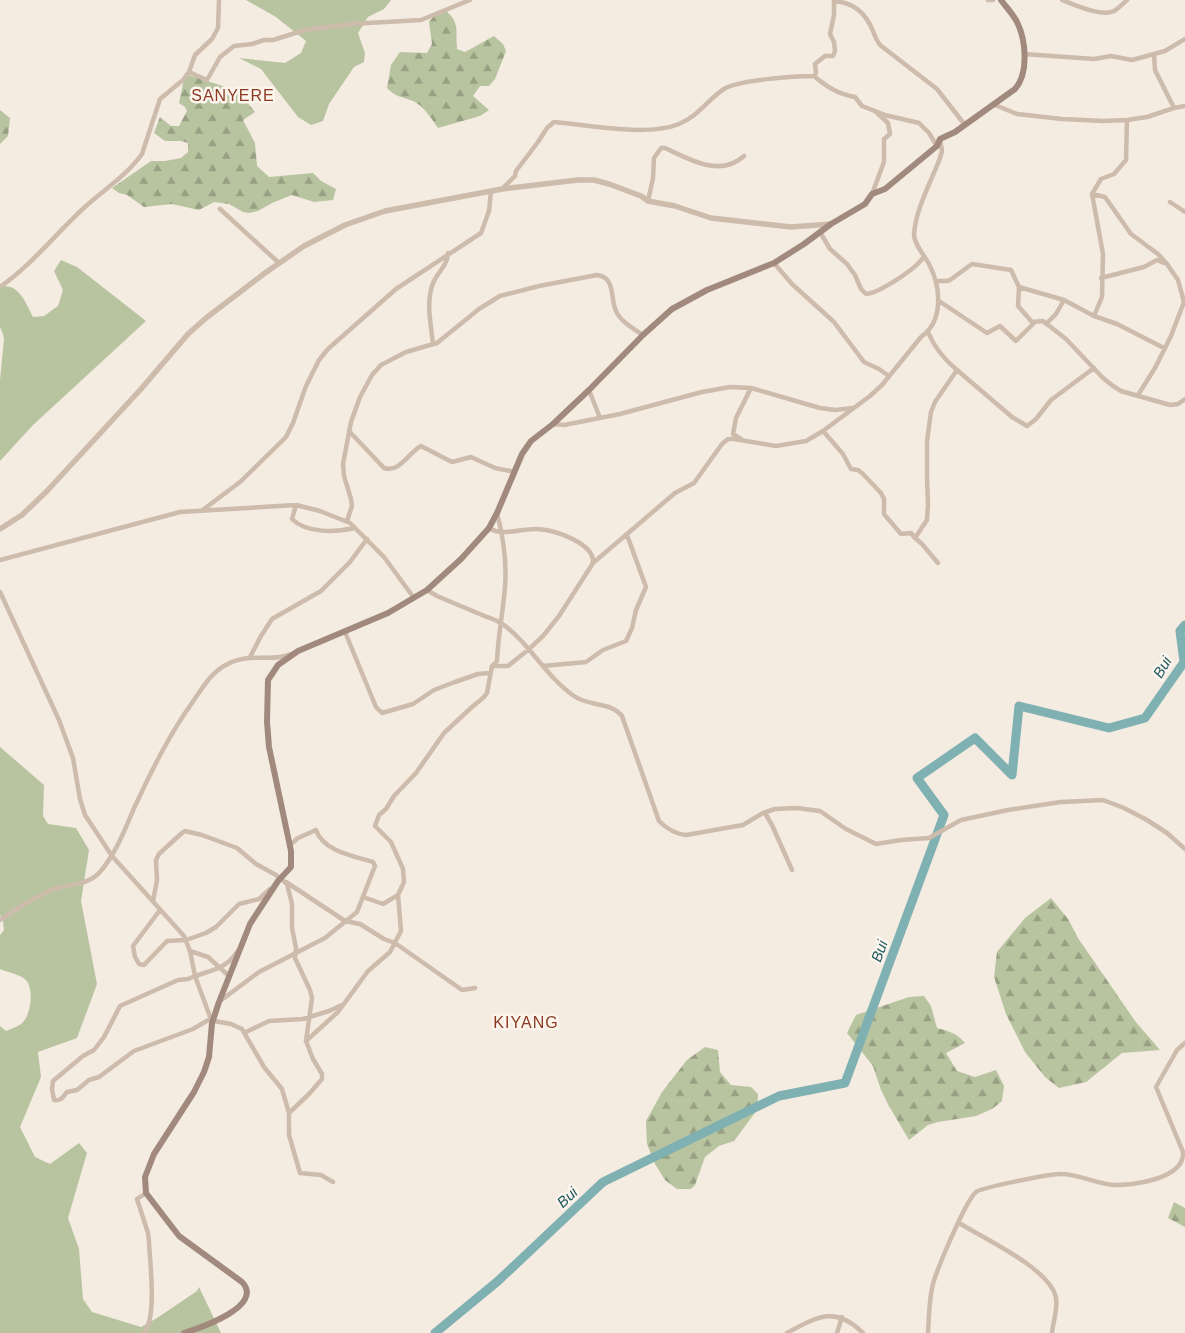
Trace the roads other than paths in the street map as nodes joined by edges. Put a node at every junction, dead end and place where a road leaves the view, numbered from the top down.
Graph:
1 (219, 0) edge
2 (470, 0) edge
3 (988, 0) edge
4 (993, 0) edge
5 (1001, 0) edge
6 (1062, 0) edge
7 (1126, 0) edge
8 (834, 1) edge
9 (1185, 39) edge
10 (1024, 54) junction
11 (1154, 54) junction
12 (189, 72) junction
13 (814, 76) junction
14 (995, 105) junction
15 (1185, 106) edge
16 (1174, 108) junction
17 (874, 110) junction
18 (1127, 120) junction
19 (965, 125) junction
20 (940, 139) junction
21 (937, 146) junction
22 (744, 156) dead end
23 (502, 189) junction
24 (491, 191) junction
25 (872, 194) junction
26 (1092, 194) junction
27 (648, 201) junction
28 (1170, 202) dead end
29 (220, 209) dead end
30 (1185, 212) edge
31 (831, 224) junction
32 (820, 232) junction
33 (448, 253) junction
34 (924, 256) junction
35 (279, 263) junction
36 (774, 264) junction
37 (1167, 264) junction
38 (1101, 278) junction
39 (936, 281) junction
40 (0, 287) edge
41 (1018, 287) junction
42 (1064, 300) junction
43 (939, 301) junction
44 (1094, 316) junction
45 (1035, 322) junction
46 (1046, 324) junction
47 (928, 332) junction
48 (643, 335) junction
49 (433, 344) junction
50 (1164, 348) junction
51 (1094, 368) junction
52 (957, 370) junction
53 (890, 376) junction
54 (751, 388) junction
55 (589, 390) junction
56 (1138, 395) junction
57 (1185, 399) edge
58 (860, 403) junction
59 (600, 418) junction
60 (553, 424) junction
61 (823, 431) junction
62 (350, 432) junction
63 (741, 439) junction
64 (515, 472) junction
65 (296, 505) junction
66 (203, 510) junction
67 (497, 513) junction
68 (346, 521) junction
69 (355, 528) junction
70 (489, 528) junction
71 (0, 529) edge
72 (502, 532) junction
73 (626, 535) junction
74 (915, 538) junction
75 (367, 540) junction
76 (0, 560) edge
77 (593, 563) junction
78 (938, 563) dead end
79 (427, 590) junction
80 (0, 592) edge
81 (414, 598) junction
82 (500, 623) junction
83 (345, 632) junction
84 (528, 650) junction
85 (298, 651) junction
86 (250, 657) junction
87 (492, 666) junction
88 (543, 666) junction
89 (490, 673) junction
90 (764, 813) junction
91 (289, 846) junction
92 (1185, 849) edge
93 (112, 856) junction
94 (792, 870) dead end
95 (279, 880) junction
96 (398, 895) junction
97 (363, 897) junction
98 (153, 900) junction
99 (160, 910) junction
100 (0, 920) edge
101 (346, 921) junction
102 (186, 940) junction
103 (395, 943) junction
104 (241, 945) junction
105 (190, 951) junction
106 (294, 954) junction
107 (220, 968) junction
108 (195, 976) junction
109 (228, 976) junction
110 (225, 987) junction
111 (475, 988) dead end
112 (234, 992) junction
113 (219, 1002) junction
114 (343, 1004) junction
115 (309, 1018) junction
116 (212, 1021) junction
117 (244, 1033) junction
118 (306, 1041) junction
119 (1185, 1044) edge
120 (289, 1113) junction
121 (333, 1182) dead end
122 (146, 1193) junction
123 (958, 1223) junction
124 (842, 1317) junction
125 (144, 1333) edge
126 (184, 1333) edge
127 (787, 1333) edge
128 (837, 1333) edge
129 (863, 1333) edge
130 (928, 1333) edge
131 (1052, 1333) edge

1 - 12 street
2 - 12 street
3 - 4 street
5 - 10 main road
6 - 7 street
8 - 13 street
8 - 19 street
9 - 11 street
10 - 11 street
10 - 14 main road
11 - 16 street
12 - 40 street
13 - 17 street
13 - 23 street
14 - 18 street
14 - 19 main road
15 - 16 street
16 - 18 street
17 - 21 street
17 - 25 street
18 - 26 street
19 - 20 main road
20 - 21 main road
20 - 34 street
21 - 25 main road
22 - 27 street
23 - 24 street
23 - 27 street
24 - 33 street
24 - 35 street
25 - 31 main road
26 - 37 street
26 - 38 street
27 - 31 street
28 - 30 street
29 - 35 street
31 - 32 main road
32 - 34 street
32 - 36 main road
33 - 49 street
33 - 66 street
34 - 39 street
35 - 71 street
36 - 48 main road
36 - 53 street
37 - 38 street
37 - 50 street
38 - 44 street
39 - 41 street
39 - 43 street
41 - 42 street
41 - 45 street
42 - 44 street
42 - 46 street
43 - 45 street
43 - 47 street
44 - 50 street
45 - 46 street
46 - 51 street
47 - 52 street
47 - 53 street
48 - 49 street
48 - 55 main road
49 - 62 street
50 - 56 street
51 - 52 street
51 - 56 street
52 - 74 street
53 - 58 street
54 - 58 street
54 - 59 street
54 - 63 street
55 - 59 street
55 - 60 main road
56 - 57 street
58 - 61 street
59 - 60 street
60 - 64 main road
61 - 63 street
61 - 74 street
62 - 64 street
62 - 68 street
63 - 73 street
64 - 67 main road
65 - 66 street
65 - 68 street
65 - 69 street
66 - 76 street
67 - 70 main road
67 - 72 street
68 - 69 street
69 - 75 street
70 - 72 street
70 - 79 main road
72 - 77 street
72 - 82 street
73 - 77 street
73 - 88 street
74 - 78 street
75 - 81 street
75 - 86 street
77 - 84 street
79 - 81 main road
79 - 82 street
80 - 93 street
81 - 83 main road
82 - 84 street
82 - 87 street
83 - 85 main road
83 - 89 street
84 - 87 street
84 - 88 street
85 - 86 street
85 - 91 main road
86 - 93 street
87 - 89 street
88 - 90 street
89 - 96 street
90 - 92 street
90 - 94 street
91 - 95 main road
91 - 97 street
93 - 98 street
93 - 100 street
95 - 98 street
95 - 101 street
95 - 102 street
95 - 104 main road
95 - 106 street
96 - 97 street
96 - 103 street
97 - 101 street
98 - 99 street
99 - 102 street
99 - 102 street
101 - 103 street
101 - 106 street
102 - 105 street
103 - 111 street
103 - 114 street
104 - 107 street
104 - 109 main road
105 - 107 street
105 - 108 street
106 - 112 street
106 - 115 street
107 - 108 street
107 - 109 street
108 - 116 street
108 - 116 street
109 - 110 main road
110 - 112 street
110 - 113 main road
112 - 113 street
113 - 116 main road
114 - 115 street
114 - 118 street
115 - 117 street
115 - 118 street
116 - 117 street
116 - 122 main road
117 - 120 street
118 - 120 street
119 - 123 street
120 - 121 street
122 - 125 street
122 - 126 main road
123 - 130 street
123 - 131 street
124 - 127 street
124 - 128 street
124 - 129 street

